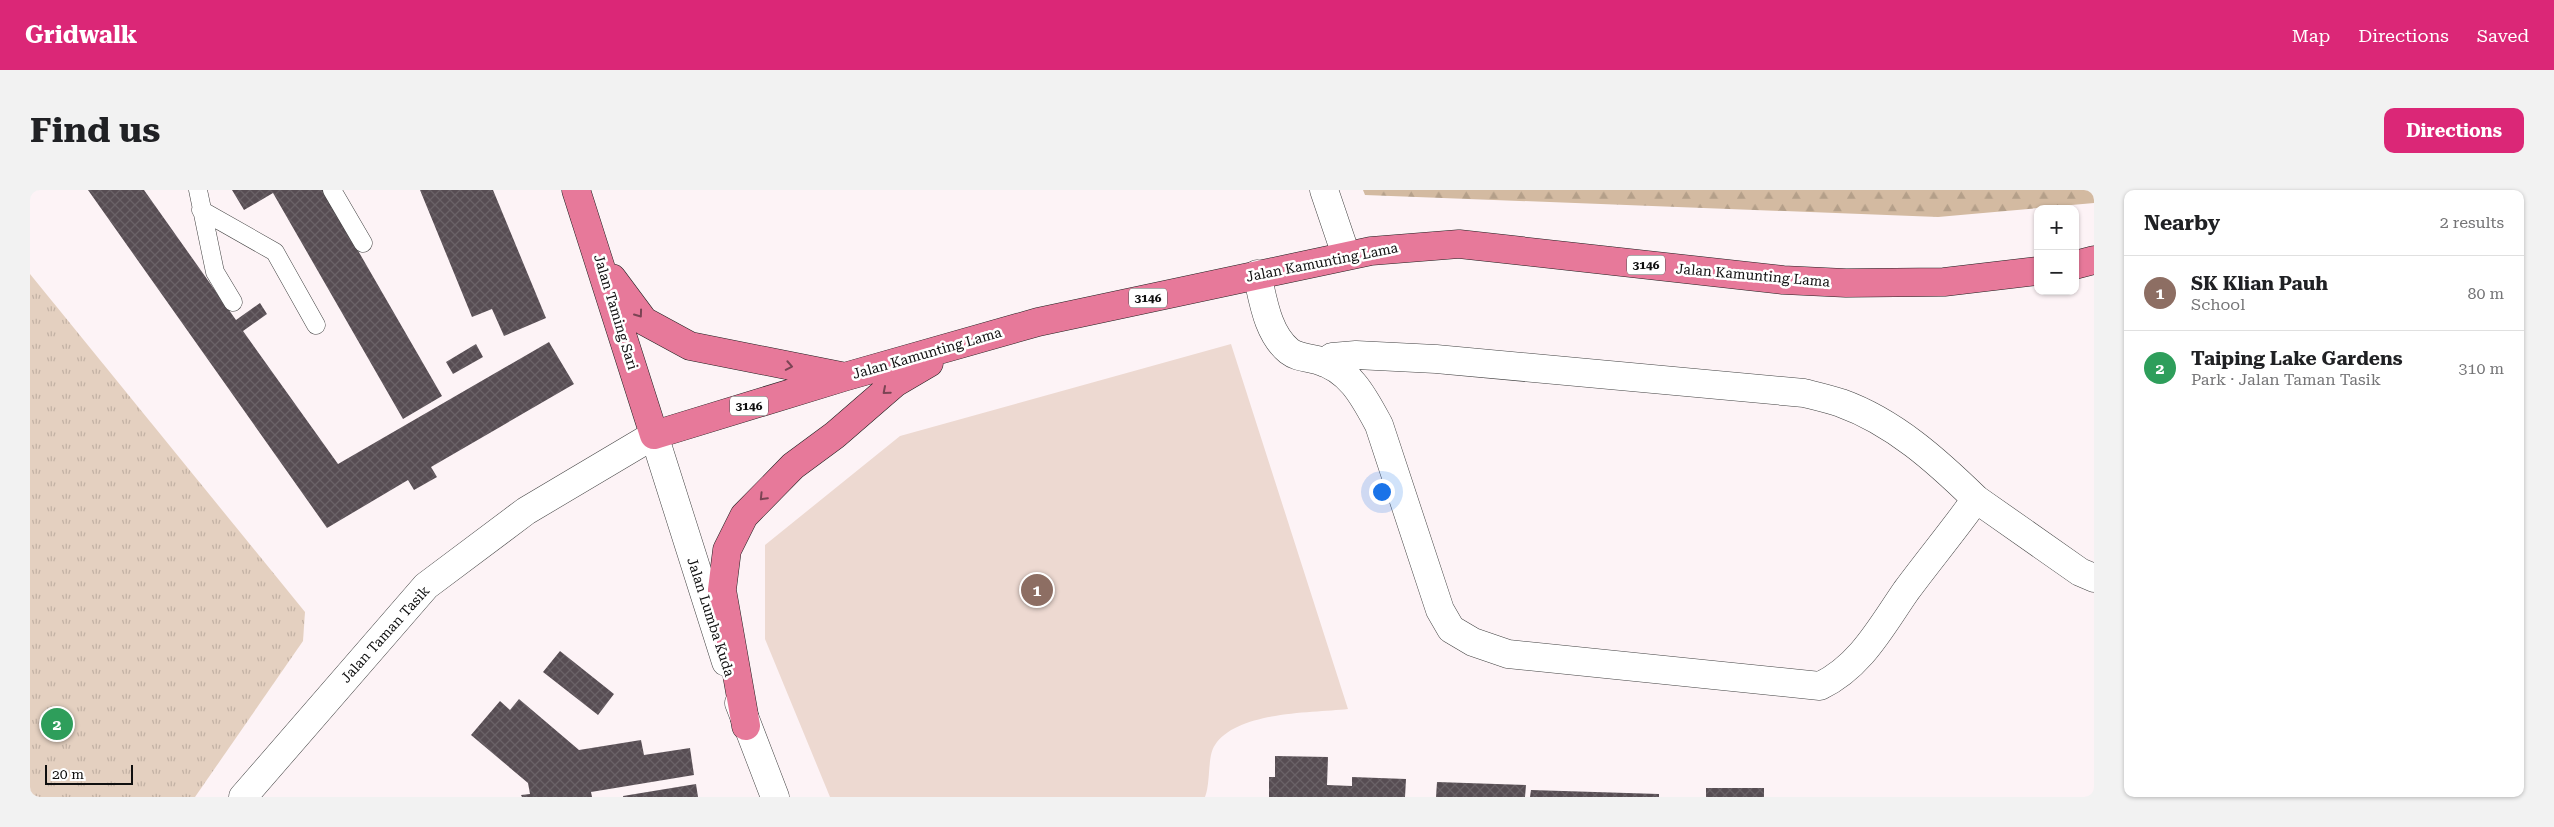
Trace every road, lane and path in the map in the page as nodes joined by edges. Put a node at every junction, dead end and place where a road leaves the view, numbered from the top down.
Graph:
1 (198, 190) edge
2 (332, 190) edge
3 (576, 190) edge
4 (1324, 190) edge
5 (201, 210) junction
6 (364, 243) dead end
7 (1346, 255) junction
8 (600, 260) junction
9 (2094, 260) edge
10 (2079, 263) edge
11 (2034, 271) edge
12 (1257, 274) junction
13 (234, 302) dead end
14 (316, 325) dead end
15 (956, 346) junction
16 (1325, 364) junction
17 (844, 377) junction
18 (654, 435) junction
19 (1976, 500) junction
20 (2094, 578) edge
21 (746, 726) junction
22 (242, 797) edge
23 (775, 797) edge

1 - 5 lane
2 - 6 lane
3 - 8 main road, Jalan Taming Sari
4 - 7 street
5 - 13 lane
5 - 14 lane
7 - 11 main road, Jalan Kamunting Lama / 3146
7 - 12 main road, Jalan Kamunting Lama / 3146
8 -> 17 main road
8 - 18 main road, Jalan Taming Sari
9 - 10 main road
12 - 15 main road, Jalan Kamunting Lama / 3146
12 - 16 street
15 - 17 main road, Jalan Kamunting Lama / 3146
15 -> 21 main road
16 - 19 street
16 - 19 street
17 - 18 main road, Jalan Kamunting Lama / 3146
18 - 21 street, Jalan Lumba Kuda
18 - 22 street, Jalan Taman Tasik
19 - 20 street
21 - 23 street, Jalan Lumba Kuda

